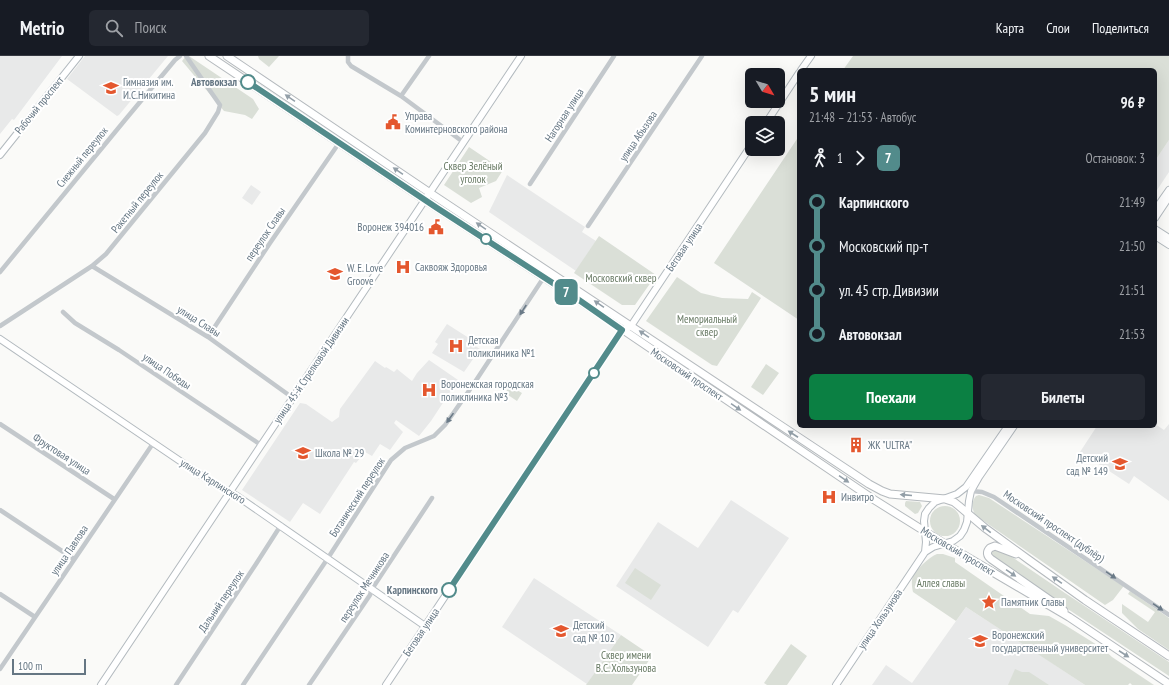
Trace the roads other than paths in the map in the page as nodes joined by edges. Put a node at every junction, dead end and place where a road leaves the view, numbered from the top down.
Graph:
1 (79, 56) edge
2 (180, 56) edge
3 (186, 56) edge
4 (227, 56) edge
5 (348, 56) edge
6 (429, 56) edge
7 (521, 56) edge
8 (614, 56) edge
9 (702, 56) edge
10 (811, 56) edge
11 (212, 57) edge
12 (802, 68) edge
13 (797, 76) edge
14 (401, 96) junction
15 (771, 116) edge
16 (464, 142) junction
17 (339, 143) junction
18 (0, 155) edge
19 (745, 155) edge
20 (530, 184) dead end
21 (1169, 190) edge
22 (430, 193) junction
23 (1169, 197) edge
24 (425, 200) junction
25 (1157, 207) edge
26 (1157, 215) edge
27 (588, 226) dead end
28 (1157, 230) edge
29 (1157, 237) edge
30 (1169, 238) edge
31 (1169, 246) edge
32 (92, 266) junction
33 (0, 272) edge
34 (544, 277) junction
35 (63, 312) dead end
36 (0, 326) edge
37 (631, 326) junction
38 (622, 330) junction
39 (208, 337) junction
40 (0, 339) edge
41 (293, 398) junction
42 (0, 424) edge
43 (1007, 428) edge
44 (1013, 428) edge
45 (154, 442) junction
46 (261, 445) junction
47 (229, 491) junction
48 (971, 491) junction
49 (432, 498) dead end
50 (114, 499) junction
51 (945, 499) junction
52 (0, 510) edge
53 (967, 513) junction
54 (281, 525) junction
55 (926, 532) junction
56 (945, 544) junction
57 (925, 552) junction
58 (328, 558) junction
59 (74, 560) junction
60 (1029, 560) junction
61 (372, 589) junction
62 (0, 594) edge
63 (1169, 615) edge
64 (35, 617) junction
65 (1069, 617) junction
66 (425, 626) junction
67 (1169, 656) edge
68 (0, 669) edge
69 (1169, 684) edge
70 (101, 685) edge
71 (176, 685) edge
72 (243, 685) edge
73 (309, 685) edge
74 (386, 685) edge
75 (836, 685) edge

1 - 18 street, Рабочий проспект
2 - 33 street, Снежный переулок
3 - 32 street, Ракетный переулок
22 -> 4 main road, Московский проспект
5 - 14 street
6 - 14 street
7 - 16 street, улица 45-й Стрелковой Дивизии
8 - 20 street, Нагорная улица
9 - 27 street, улица Абызова
10 - 12 street
11 - 17 main road, Московский проспект
13 - 15 street
14 - 16 street
16 - 22 street, улица 45-й Стрелковой Дивизии
17 - 24 main road, Московский проспект
17 - 39 street, переулок Славы
19 - 37 street, Беговая улица
21 - 25 street
22 - 24 street, улица 45-й Стрелковой Дивизии
37 -> 22 main road, Московский проспект
23 - 26 street
24 - 34 main road, Московский проспект
24 - 41 street, улица 45-й Стрелковой Дивизии
28 - 30 street
29 - 31 street
32 - 36 street, Ракетный переулок
32 - 39 street, улица Славы
34 - 38 main road, Московский проспект
34 -> 58 street, Ботанический переулок
35 - 46 street, улица Победы
37 - 38 street
51 -> 37 main road, Московский проспект
38 -> 55 main road, Московский проспект
38 - 66 street, Беговая улица
39 - 41 street, улица Славы
40 - 45 street, улица Карпинского
41 - 46 street, улица 45-й Стрелковой Дивизии
42 - 50 street, Фруктовая улица
43 - 51 street
44 - 48 street
45 - 47 street, улица Карпинского
45 - 50 street, улица Павлова
46 - 47 street, улица 45-й Стрелковой Дивизии
47 - 54 street, улица Карпинского
47 - 70 street, улица 45-й Стрелковой Дивизии
48 - 53 street
48 -> 63 street, Московский проспект (дублёр)
49 - 61 street, переулок Мечникова
50 - 59 street, улица Павлова
51 - 53 main road, Московский проспект
51 - 55 street
52 - 59 street
53 - 56 street
60 -> 53 main road, Московский проспект
54 - 58 street, улица Карпинского
54 - 71 street, Дальний переулок
55 - 56 main road, Московский проспект
55 - 57 street
56 - 57 street
56 - 65 main road, Московский проспект
57 - 75 street, улица Хользунова
58 - 61 street, улица Карпинского
58 - 72 street, Ботанический переулок
59 - 64 street, улица Павлова
60 -> 65 main road
67 -> 60 main road, Московский проспект
61 - 66 street, улица Карпинского
61 - 73 street, переулок Мечникова
62 - 64 street
64 - 68 street, улица Павлова
65 -> 69 main road, Московский проспект
66 - 74 street, Беговая улица

